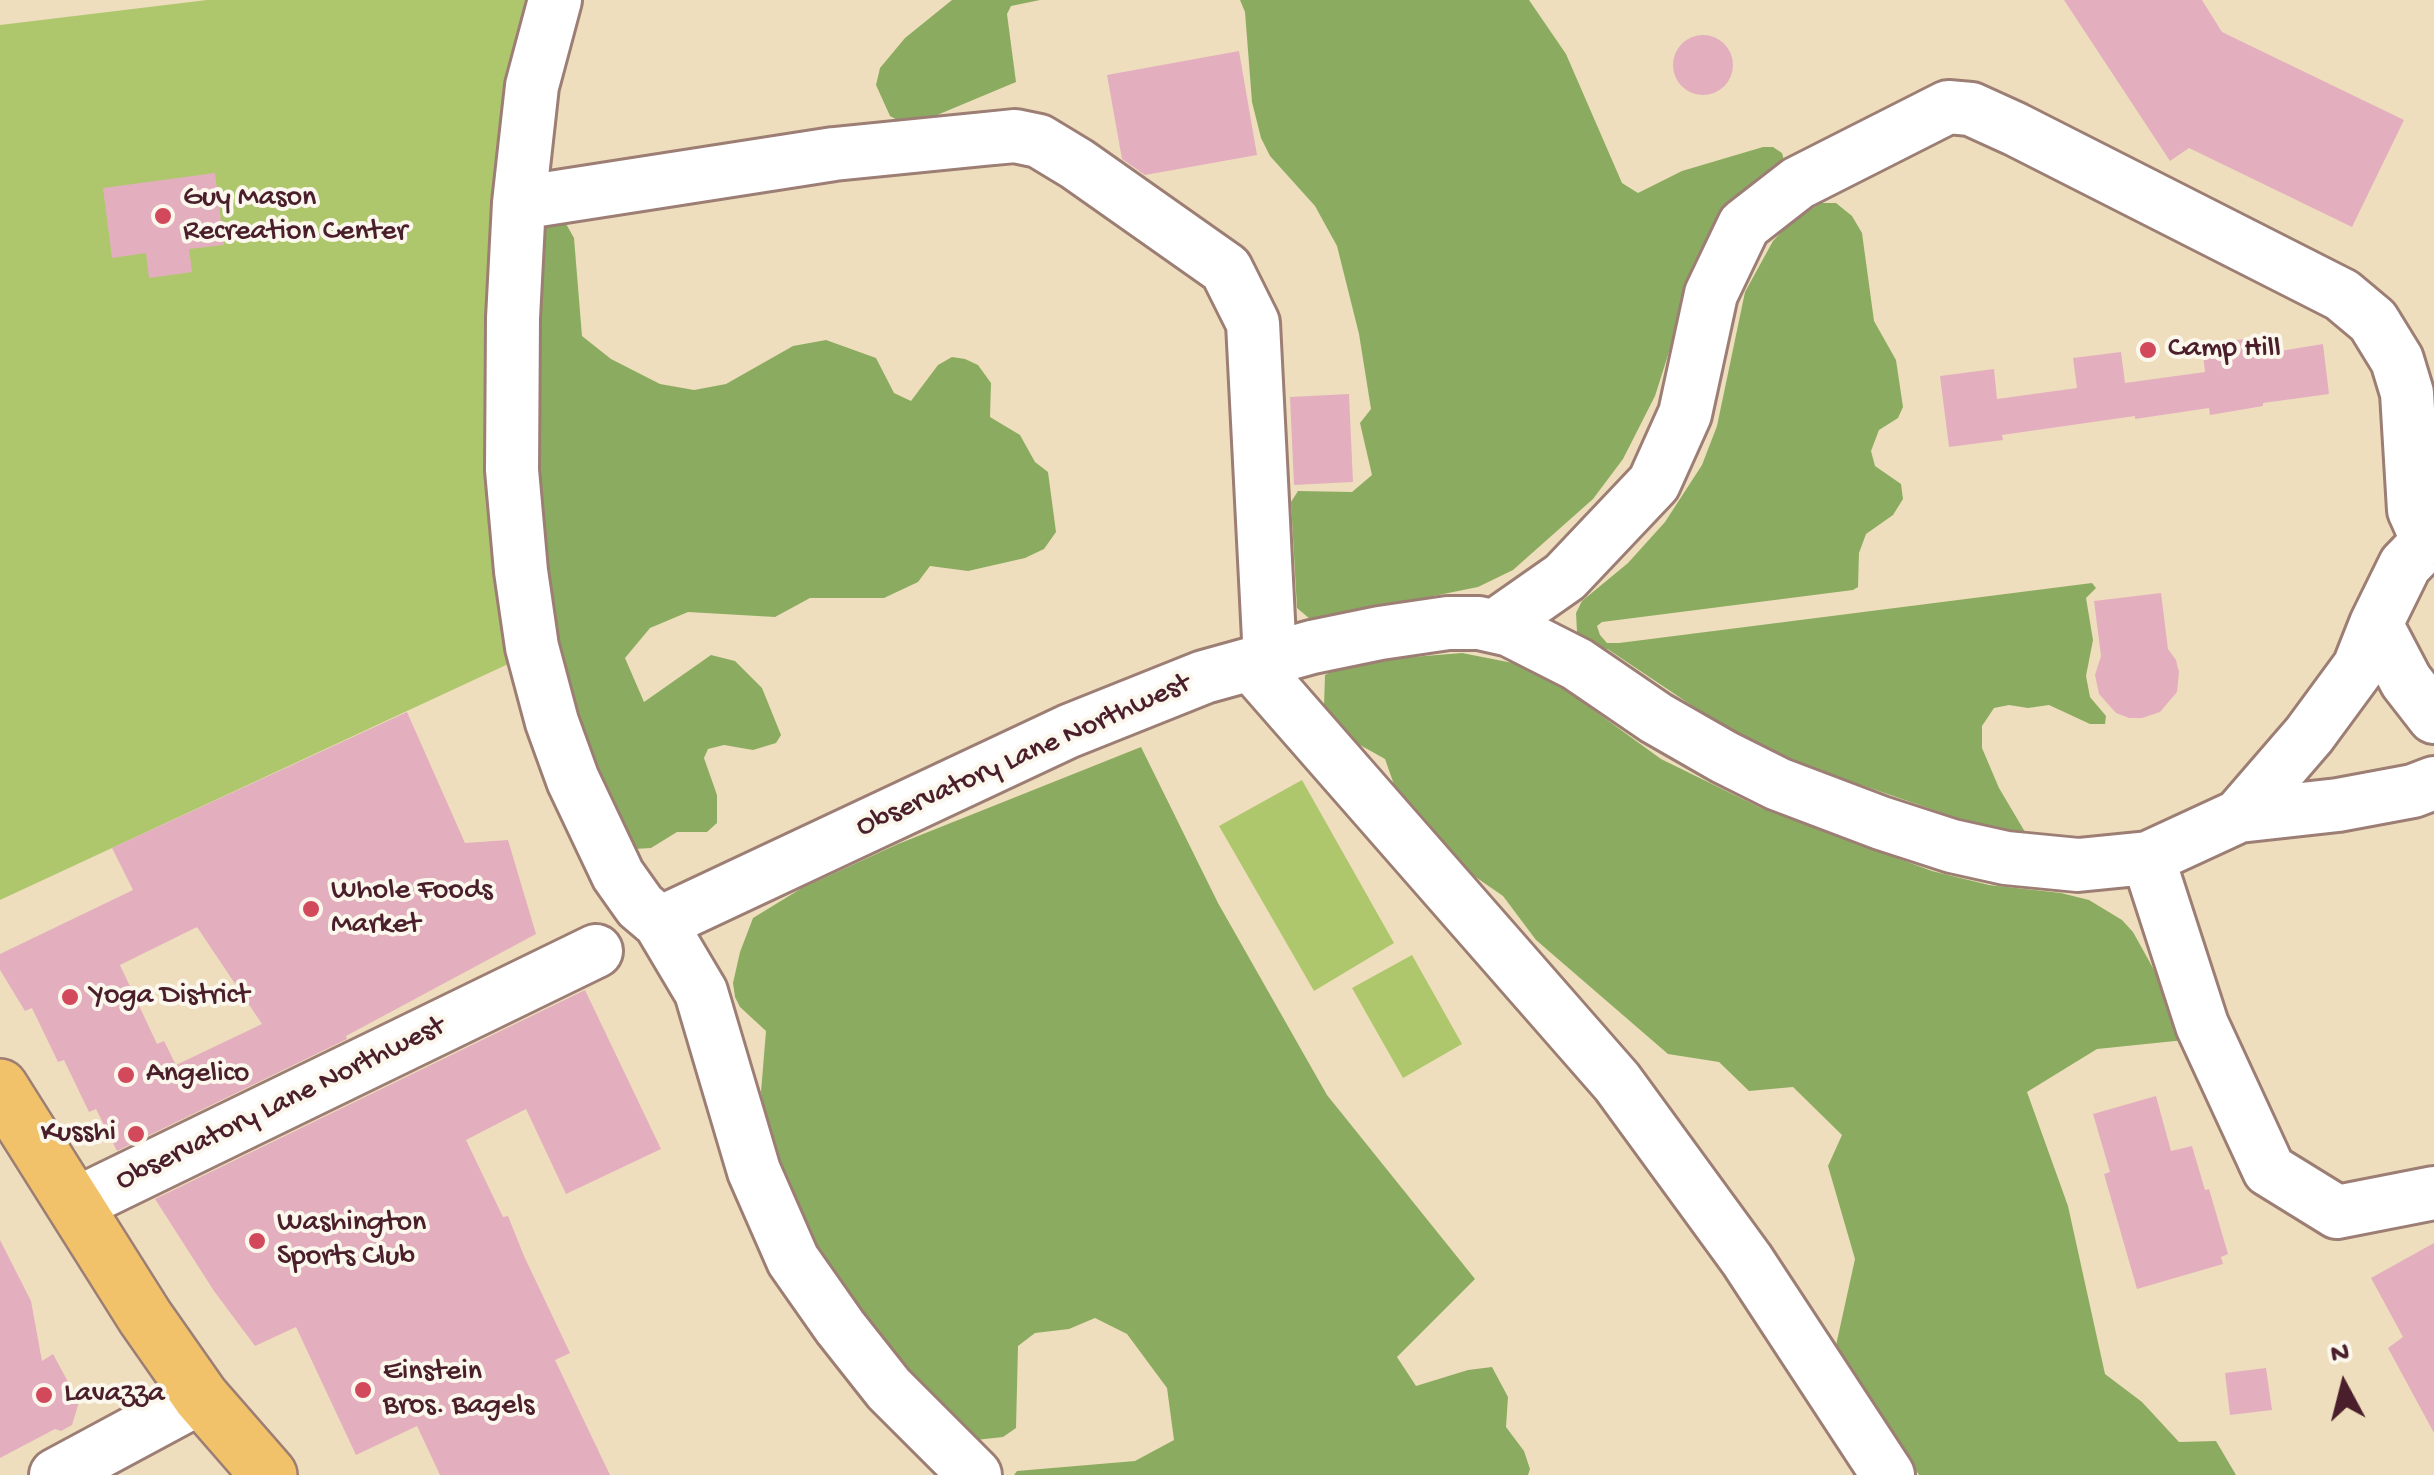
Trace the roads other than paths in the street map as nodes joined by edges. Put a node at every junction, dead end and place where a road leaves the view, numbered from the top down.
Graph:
1 (555, 0) edge
2 (519, 203) junction
3 (2431, 537) edge
4 (2376, 624) junction
5 (1494, 626) junction
6 (1261, 661) junction
7 (2434, 717) edge
8 (2434, 783) edge
9 (2239, 816) junction
10 (2148, 858) junction
11 (660, 924) junction
12 (596, 951) dead end
13 (0, 1087) edge
14 (2434, 1194) edge
15 (74, 1205) junction
16 (202, 1397) junction
17 (56, 1475) edge
18 (270, 1475) edge
19 (975, 1475) edge
20 (1888, 1475) edge

1 - 2 street
2 - 6 street
2 - 11 street
3 - 4 street, Observatory Lane Northwest
3 - 5 street
4 - 7 street
4 - 9 street, Observatory Lane Northwest
5 - 6 street, Observatory Lane Northwest
5 - 10 street, Observatory Lane Northwest
6 - 11 street, Observatory Lane Northwest
6 - 20 street
8 - 9 street
9 - 10 street, Observatory Lane Northwest
10 - 14 street
11 - 19 street
12 - 15 street, Observatory Lane Northwest
13 - 15 main road
15 - 16 main road
16 - 17 street
16 - 18 main road

